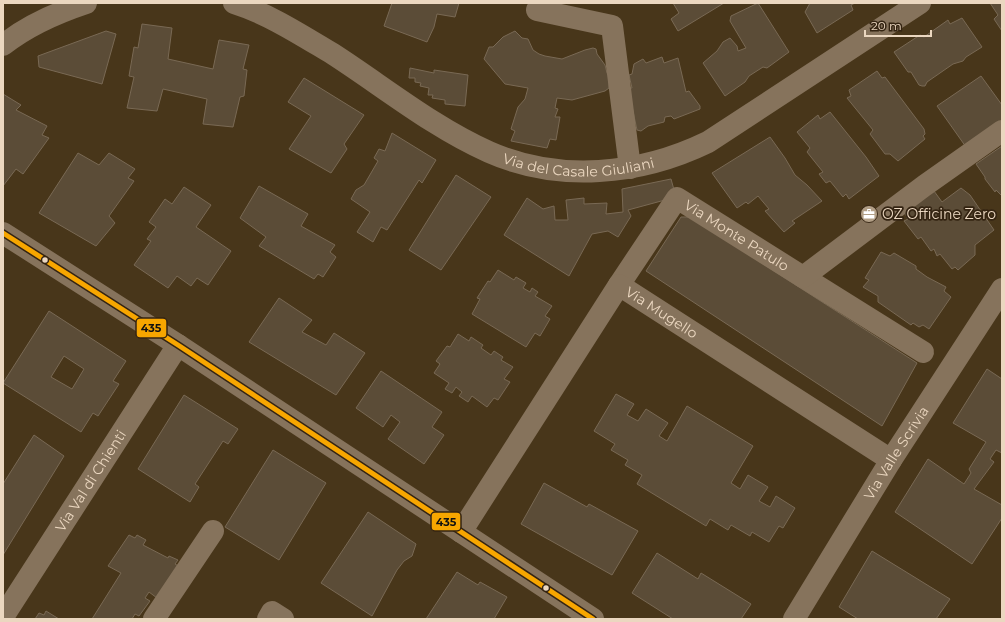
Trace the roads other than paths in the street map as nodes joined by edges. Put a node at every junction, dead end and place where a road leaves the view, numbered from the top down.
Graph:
1 (86, 3) edge
2 (234, 3) edge
3 (920, 3) edge
4 (537, 10) dead end
5 (3, 45) edge
6 (1002, 131) edge
7 (630, 168) junction
8 (3, 233) edge
9 (803, 277) junction
10 (619, 285) junction
11 (1002, 289) edge
12 (178, 345) junction
13 (923, 352) dead end
14 (891, 460) junction
15 (213, 530) dead end
16 (461, 532) junction
17 (3, 617) edge
18 (154, 619) edge
19 (268, 619) edge
20 (283, 619) edge
21 (593, 619) edge
22 (794, 619) edge

1 - 5 street
2 - 7 street, Via del Casale Giuliani
3 - 7 street, Via del Casale Giuliani
4 - 7 street
6 - 9 street, Via Monte Patulo
8 - 12 street
9 - 10 street, Via Monte Patulo
9 - 13 street, Via Monte Patulo
10 - 14 street, Via Mugello
10 - 16 street, Via Mugello
11 - 14 street, Via Valle Scrivia
12 - 16 street
12 - 17 street, Via Val di Chienti
14 - 22 street, Via Valle Scrivia
15 - 18 street
16 - 21 street
19 - 20 street

